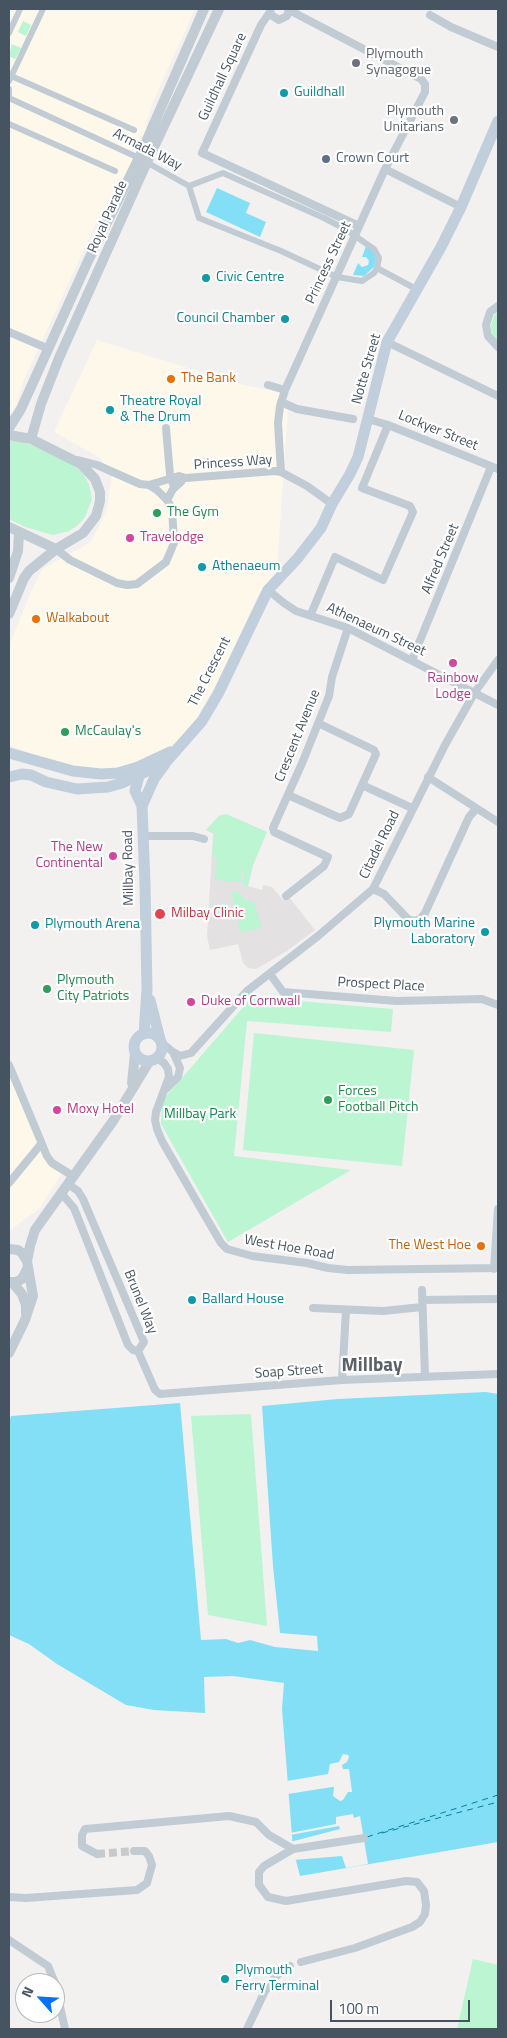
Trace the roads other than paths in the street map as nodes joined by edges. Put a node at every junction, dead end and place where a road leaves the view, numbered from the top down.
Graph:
1 (20, 9) edge
2 (43, 9) edge
3 (204, 9) edge
4 (219, 9) edge
5 (289, 9) edge
6 (270, 11) edge
7 (430, 15) dead end
8 (9, 33) edge
9 (498, 47) edge
10 (10, 77) edge
11 (9, 89) edge
12 (9, 97) edge
13 (498, 121) edge
14 (9, 124) edge
15 (134, 130) dead end
16 (202, 153) joint
17 (143, 160) junction
18 (385, 169) junction
19 (115, 171) dead end
20 (189, 186) junction
21 (461, 207) junction
22 (359, 226) junction
23 (355, 237) junction
24 (377, 268) junction
25 (336, 277) junction
26 (418, 290) junction
27 (498, 306) edge
28 (9, 332) edge
29 (387, 342) junction
30 (498, 347) edge
31 (48, 349) junction
32 (268, 385) dead end
33 (285, 390) junction
34 (498, 396) edge
35 (281, 402) junction
36 (353, 419) dead end
37 (368, 419) junction
38 (388, 425) junction
39 (9, 428) edge
40 (166, 428) dead end
41 (9, 435) edge
42 (31, 439) junction
43 (71, 458) junction
44 (495, 468) edge
45 (281, 472) junction
46 (170, 477) junction
47 (186, 478) junction
48 (178, 484) junction
49 (149, 485) junction
50 (167, 500) junction
51 (332, 504) junction
52 (9, 527) edge
53 (19, 533) junction
54 (56, 549) junction
55 (9, 578) edge
56 (268, 590) junction
57 (9, 614) edge
58 (311, 614) junction
59 (348, 628) junction
60 (412, 660) junction
61 (498, 660) edge
62 (475, 692) junction
63 (498, 705) edge
64 (318, 723) junction
65 (179, 748) junction
66 (9, 753) edge
67 (166, 762) junction
68 (138, 772) junction
69 (9, 777) edge
70 (428, 777) junction
71 (122, 783) junction
72 (362, 785) junction
73 (135, 791) junction
74 (288, 795) junction
75 (142, 806) junction
76 (412, 808) junction
77 (476, 809) junction
78 (498, 822) edge
79 (144, 836) junction
80 (204, 838) dead end
81 (373, 889) junction
82 (286, 896) dead end
83 (270, 974) junction
84 (147, 989) junction
85 (498, 1005) edge
86 (144, 1034) junction
87 (161, 1041) junction
88 (173, 1052) junction
89 (135, 1053) junction
90 (152, 1061) junction
91 (9, 1065) edge
92 (131, 1089) junction
93 (165, 1090) junction
94 (41, 1144) junction
95 (9, 1183) edge
96 (67, 1184) junction
97 (498, 1209) edge
98 (35, 1230) junction
99 (9, 1249) edge
100 (28, 1264) junction
101 (496, 1269) edge
102 (10, 1282) edge
103 (422, 1290) dead end
104 (498, 1299) edge
105 (422, 1303) junction
106 (314, 1308) dead end
107 (346, 1310) junction
108 (26, 1317) junction
109 (138, 1351) junction
110 (9, 1353) edge
111 (498, 1374) edge
112 (425, 1376) junction
113 (342, 1380) junction
114 (364, 1838) dead end
115 (293, 1848) junction
116 (134, 1851) tunnel mouth
117 (97, 1854) dead end
118 (9, 1897) edge
119 (12, 1941) edge
120 (301, 1962) dead end
121 (290, 1966) dead end
122 (51, 1973) edge
123 (247, 2029) edge

1 - 8 street
2 - 10 street
3 - 17 street, Royal Parade
4 - 17 street, Royal Parade
5 - 6 street
5 - 18 street, Princess Street
6 - 16 street, Guildhall Square
7 - 9 street
10 - 15 street, Armada Way
11 - 12 street
12 - 17 street, Armada Way
13 - 21 main road, Notte Street
14 - 19 street
16 - 22 street, Armada Way
17 - 20 street, Armada Way
17 - 31 street, Royal Parade
17 - 42 street, Royal Parade
18 - 21 street
18 - 22 street, Princess Street
20 - 23 street, Armada Way
20 - 25 street
21 - 26 main road, Notte Street
22 - 23 street, Princess Street
23 - 24 street, Armada Way
23 - 25 street, Princess Street
24 - 25 street
24 - 26 street
25 - 33 street, Princess Street
26 - 29 main road, Notte Street
27 - 30 street
28 - 31 street
29 - 34 street
29 - 37 main road, Notte Street
31 - 39 street, Royal Parade
32 - 33 street
33 - 35 street, Princess Street
35 - 36 street
35 - 45 street, Princess Street
37 - 38 street, Lockyer Street
37 - 51 main road, Notte Street
38 - 44 street, Lockyer Street
38 - 58 street
40 - 46 street
41 - 42 street
42 - 43 street
43 - 49 street
43 - 54 street
44 - 60 street, Alfred Street
45 - 47 street, Princess Way
45 - 51 street, Princess Way
46 - 47 street, Princess Way
46 - 48 street
46 - 49 street, Princess Way
47 - 48 street, Princess Way
48 - 50 street, Princess Way
49 - 50 street
50 - 54 street
51 - 56 main road, Notte Street
52 - 53 street
53 - 54 street
53 - 55 street
54 - 57 street
56 - 58 street, Athenaeum Street
56 - 65 main road, The Crescent
58 - 59 street, Athenaeum Street
59 - 60 street, Athenaeum Street
59 - 64 street, Crescent Avenue
60 - 62 street, Athenaeum Street
61 - 62 street, Citadel Road
62 - 63 street, Athenaeum Street
62 - 70 street, Citadel Road
64 - 72 street
64 - 74 street, Crescent Avenue
65 - 67 main road, The Crescent
65 - 68 main road, The Crescent
66 - 68 main road, The Crescent
67 - 68 main road, The Crescent
67 - 75 main road, Millbay Road
68 - 71 main road, The Crescent
68 - 73 main road
69 - 71 main road, The Crescent
70 - 76 street, Citadel Road
70 - 77 street
71 - 73 main road
72 - 74 street
72 - 76 street
73 - 75 main road, Millbay Road
74 - 82 street, Crescent Avenue
75 - 79 main road, Millbay Road
76 - 81 street, Citadel Road
77 - 78 street
77 - 81 street
79 - 80 street
79 - 84 main road, Millbay Road
81 - 83 street, Citadel Road
83 - 85 street, Prospect Place
83 - 88 street, Citadel Road
84 - 86 main road, Millbay Road
84 - 87 main road, Millbay Road
86 - 87 main road
86 - 89 main road
87 - 88 street
87 - 90 main road
88 - 93 street, West Hoe Road
89 - 90 main road
89 - 92 street
90 - 92 street
90 - 93 street, West Hoe Road
91 - 94 street
92 - 96 street
93 - 101 street, West Hoe Road
94 - 95 street
94 - 96 street
96 - 98 street
96 - 109 street, Brunel Way
96 - 109 street, Brunel Way
97 - 101 street
98 - 99 street
98 - 100 street
99 - 100 street
100 - 102 street
100 - 108 street
102 - 108 street
103 - 105 street
104 - 105 street
105 - 107 street
105 - 112 street
106 - 107 street
107 - 113 street
108 - 110 street
109 - 113 street, Soap Street
111 - 112 street, Soap Street
112 - 113 street, Soap Street
114 - 115 street
115 - 117 street
115 - 120 street
116 - 118 street
119 - 122 street
121 - 123 street

